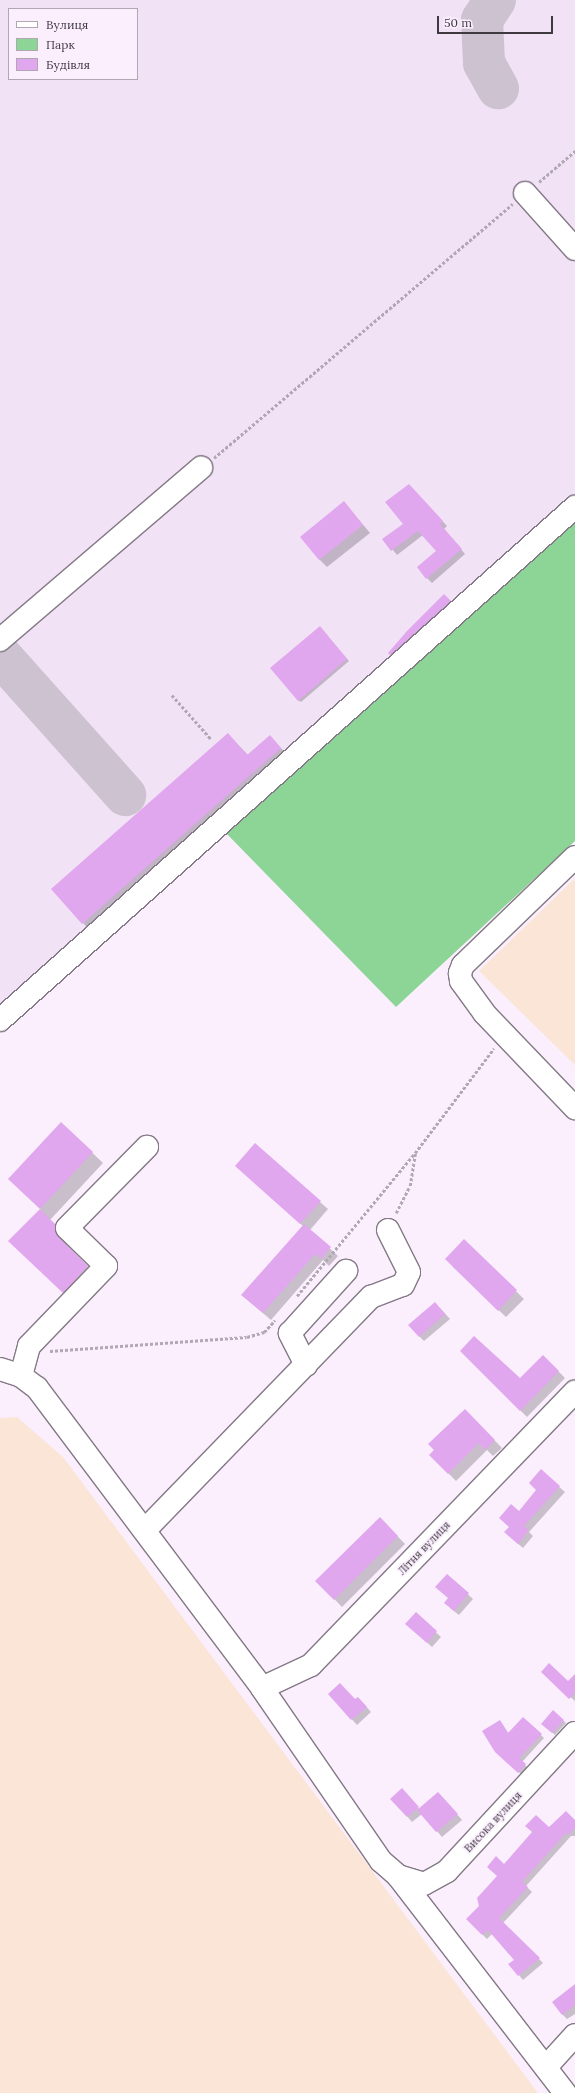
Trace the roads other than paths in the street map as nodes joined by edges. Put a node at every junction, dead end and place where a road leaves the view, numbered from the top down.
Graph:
1 (525, 193) road end
2 (575, 249) edge
3 (201, 468) road end
4 (575, 507) edge
5 (0, 640) edge
6 (575, 857) edge
7 (0, 1020) edge
8 (575, 1108) edge
9 (147, 1147) dead end
10 (388, 1230) road end
11 (346, 1271) dead end
12 (306, 1365) junction
13 (10, 1366) edge
14 (575, 1392) edge
15 (145, 1530) junction
16 (262, 1688) junction
17 (575, 1733) edge
18 (398, 1876) junction
19 (575, 2035) edge
20 (546, 2067) junction
21 (565, 2093) edge

1 - 2 street
3 - 5 street
4 - 7 street
6 - 8 street
9 - 13 street
10 - 12 street
11 - 12 street
12 - 15 street
13 - 15 street
14 - 16 street, Літня вулиця
15 - 16 street
16 - 18 street
17 - 18 street, Висока вулиця
18 - 20 street
19 - 20 street
20 - 21 street

